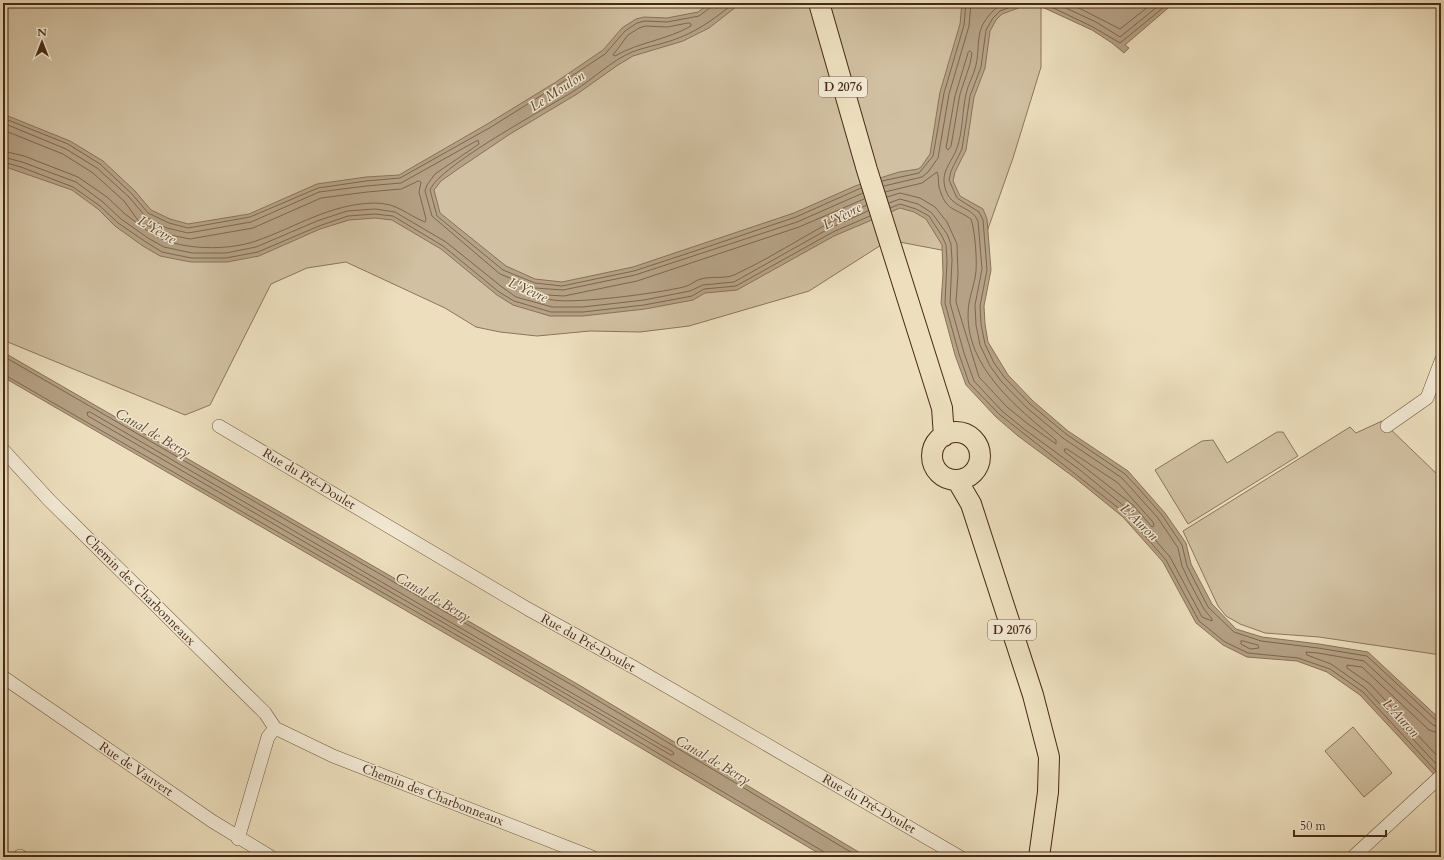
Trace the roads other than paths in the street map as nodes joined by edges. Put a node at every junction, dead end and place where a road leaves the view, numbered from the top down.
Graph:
1 (819, 3) edge
2 (1441, 361) edge
3 (219, 426) dead end
4 (1388, 426) dead end
5 (951, 434) junction
6 (4, 451) dead end
7 (964, 477) junction
8 (3, 677) edge
9 (275, 728) junction
10 (1437, 782) edge
11 (1412, 808) dead end
12 (238, 839) junction
13 (271, 857) edge
14 (592, 857) edge
15 (960, 857) edge
16 (1039, 857) edge
17 (1353, 857) edge

1 - 5 main road, D 2076
2 - 4 street
3 - 15 street, Rue du Pré-Doulet
5 - 7 main road
5 - 7 main road
6 - 9 street, Chemin des Charbonneaux
7 - 16 main road, D 2076
8 - 12 street, Rue de Vauvert
9 - 12 street
9 - 14 street, Chemin des Charbonneaux
10 - 11 street
10 - 17 street
12 - 13 street, Rue de Vauvert

